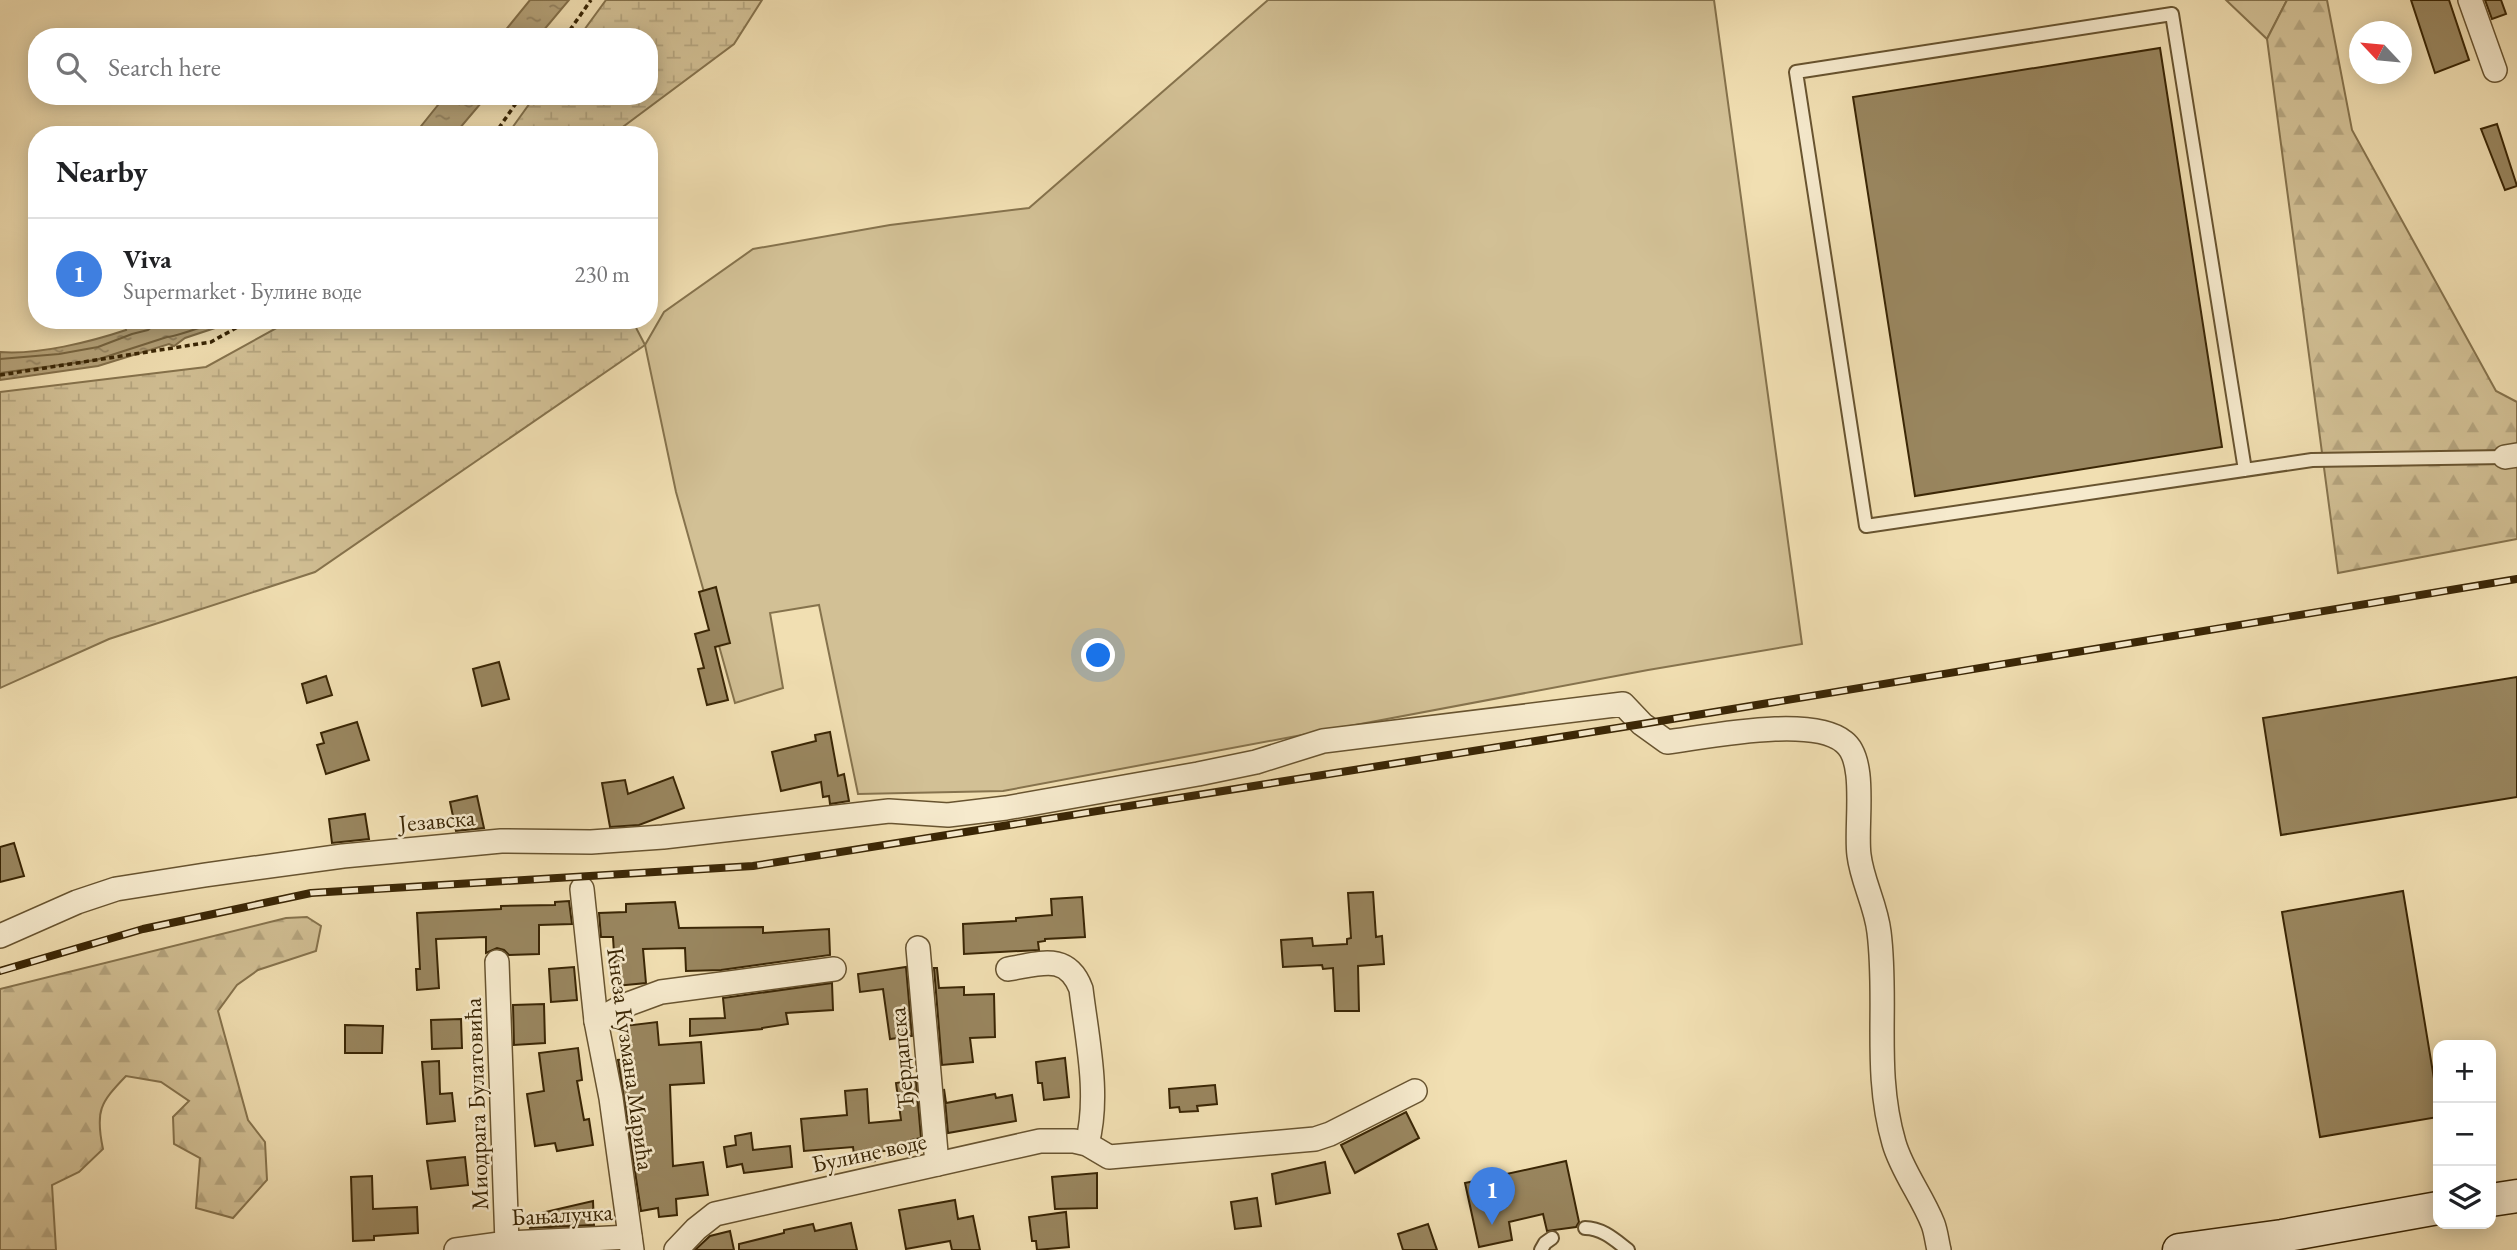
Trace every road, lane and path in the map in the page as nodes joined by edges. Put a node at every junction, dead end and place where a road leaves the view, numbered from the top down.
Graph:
1 (591, 0) edge
2 (2470, 0) edge
3 (571, 28) edge
4 (2496, 70) dead end
5 (516, 105) edge
6 (500, 126) edge
7 (234, 329) edge
8 (0, 375) edge
9 (2511, 456) edge
10 (2245, 470) junction
11 (582, 889) dead end
12 (0, 936) edge
13 (918, 948) dead end
14 (498, 962) dead end
15 (834, 969) dead end
16 (1008, 969) dead end
17 (596, 1021) junction
18 (1415, 1091) dead end
19 (1087, 1144) junction
20 (937, 1164) junction
21 (2517, 1196) edge
22 (2496, 1199) edge
23 (2433, 1209) edge
24 (1585, 1228) dead end
25 (1552, 1238) dead end
26 (507, 1243) junction
27 (631, 1243) edge
28 (456, 1250) edge
29 (676, 1250) edge
30 (1541, 1250) edge
31 (1628, 1250) edge
32 (1939, 1250) edge
33 (2179, 1250) edge

1 - 3 path
2 - 4 street
5 - 6 path
7 - 8 path
9 - 10 lane
10 - 10 lane
11 - 17 street, Кнеза Кузмана Марића
12 - 32 street, Језавска
13 - 20 street, Ђердапска
14 - 26 street, Миодрага Булатовића
15 - 17 street
16 - 19 street
17 - 27 street, Кнеза Кузмана Марића
18 - 19 street, Булине воде
19 - 20 street, Булине воде
20 - 29 street, Булине воде
21 - 22 main road
23 - 33 main road
24 - 31 lane
25 - 30 lane
26 - 27 street, Бањалучка
26 - 28 street, Бањалучка

